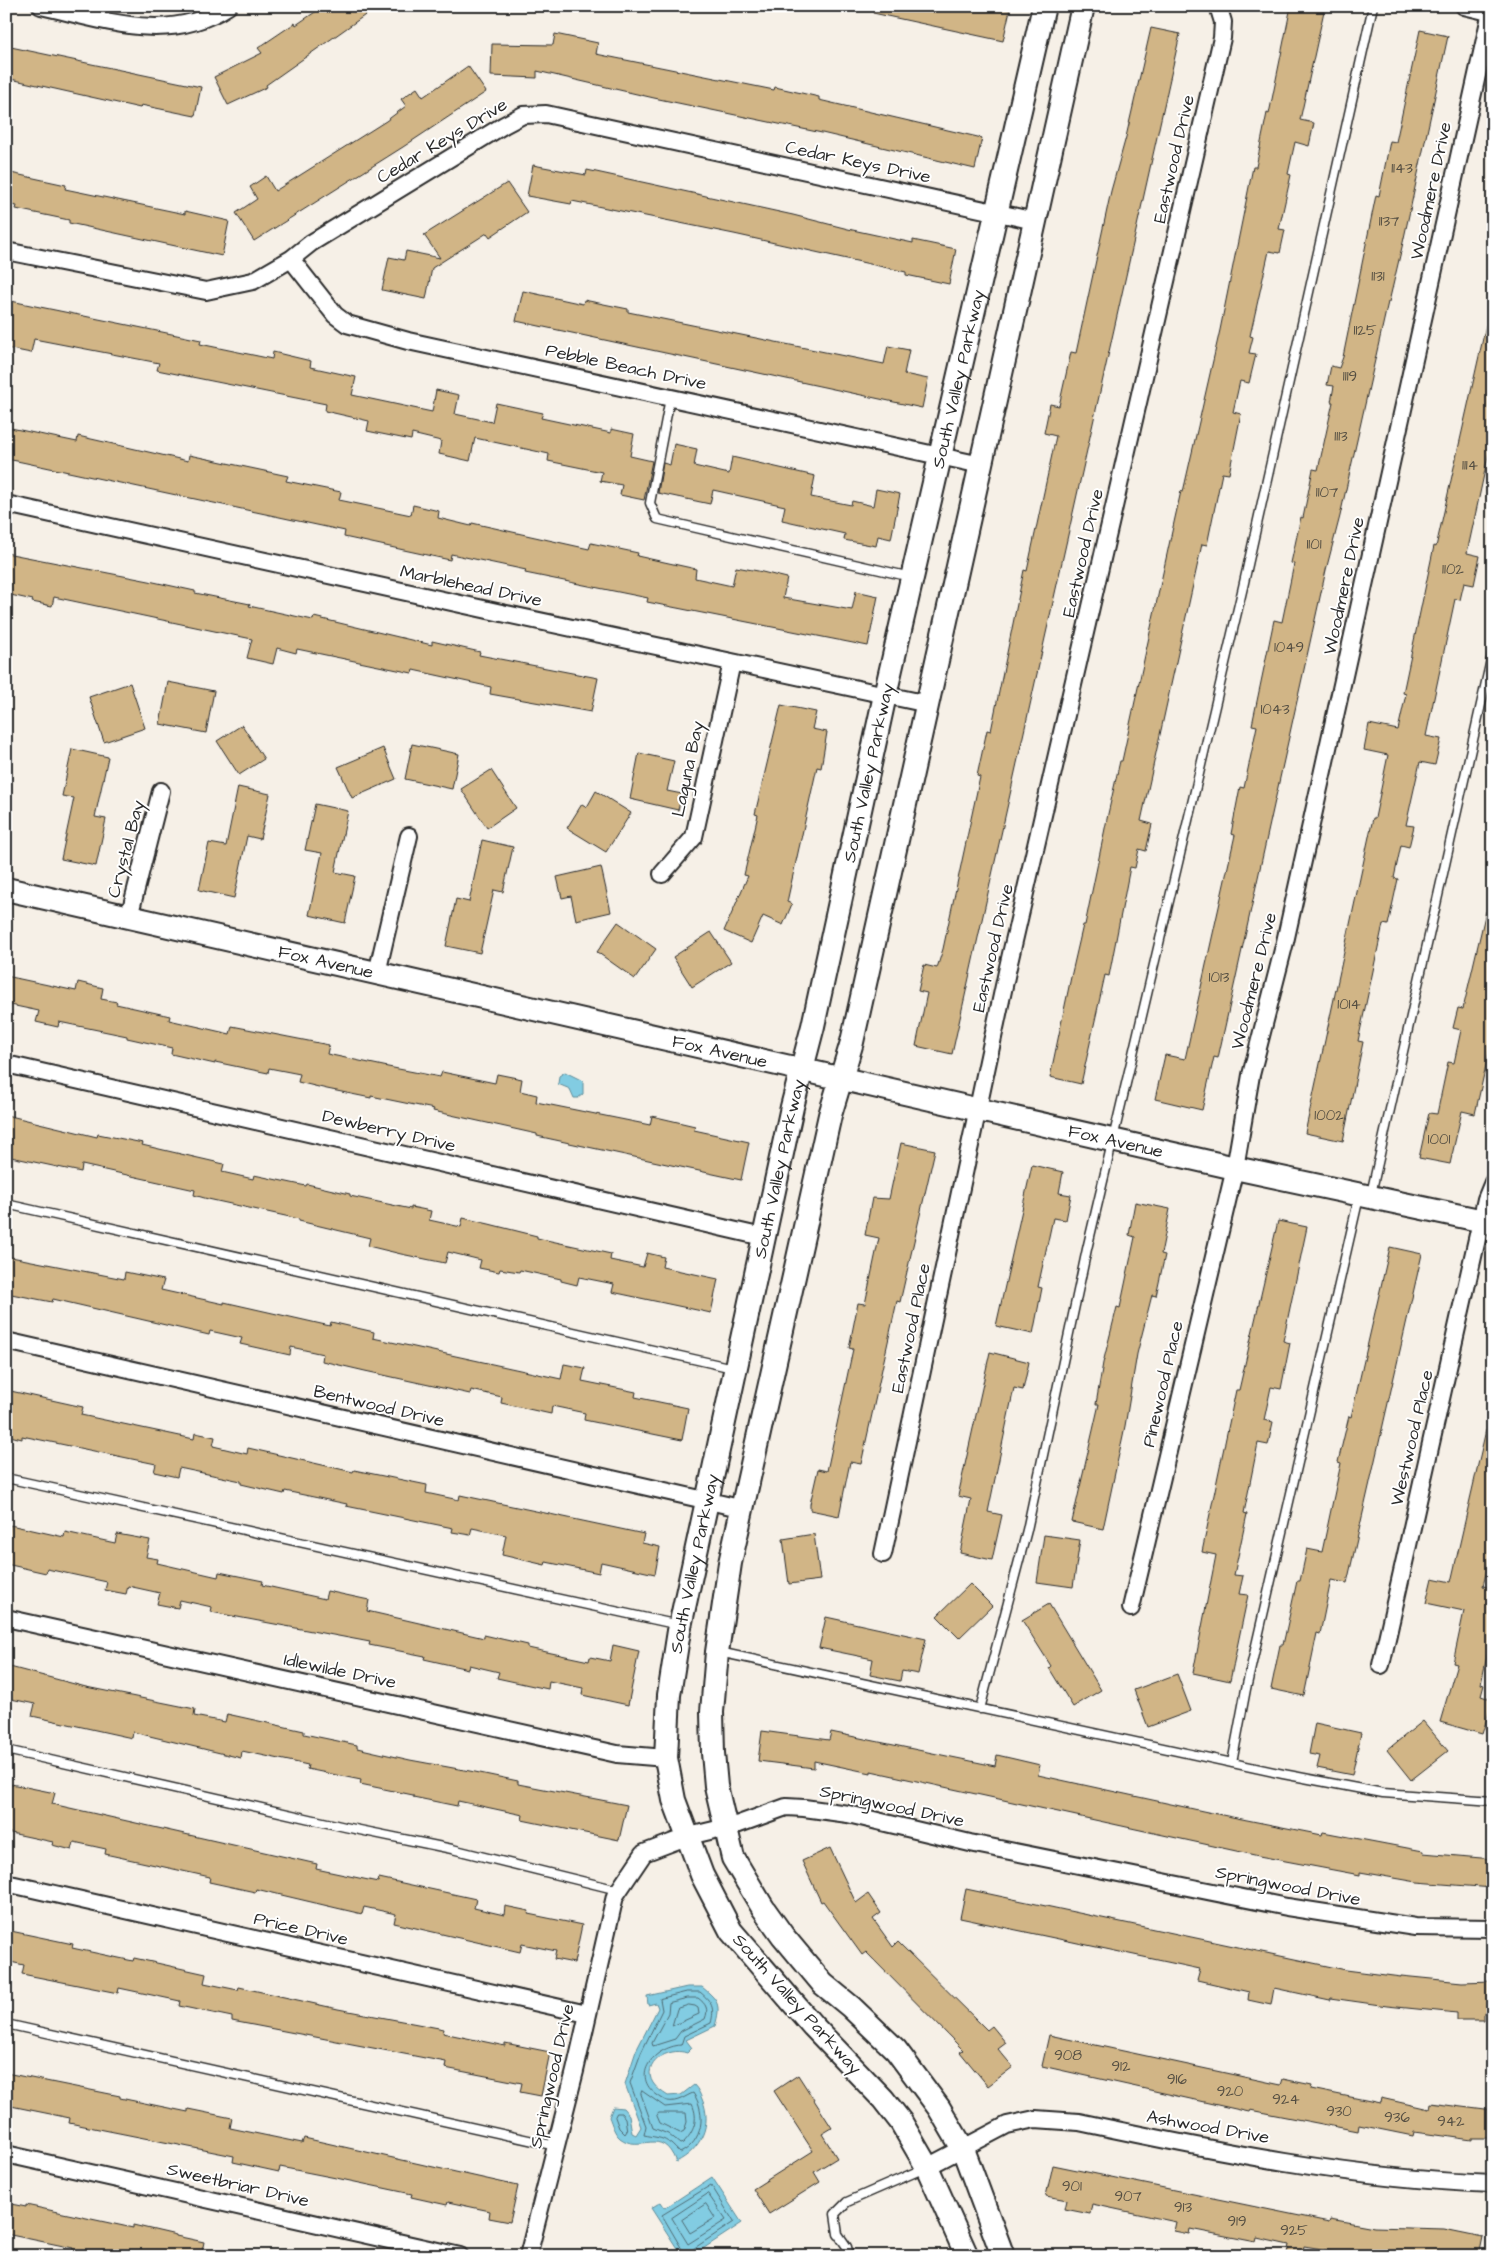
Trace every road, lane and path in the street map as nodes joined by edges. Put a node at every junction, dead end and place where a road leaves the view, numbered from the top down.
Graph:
1 (41, 6) edge
2 (228, 6) edge
3 (1044, 6) edge
4 (1083, 6) edge
5 (1218, 6) edge
6 (1374, 6) edge
7 (1464, 6) edge
8 (1492, 13) edge
9 (997, 213) junction
10 (1035, 221) junction
11 (6, 251) edge
12 (291, 259) junction
13 (670, 398) junction
14 (940, 456) junction
15 (981, 465) junction
16 (6, 504) edge
17 (912, 577) junction
18 (1493, 651) edge
19 (732, 662) junction
20 (885, 695) junction
21 (928, 704) junction
22 (161, 791) dead end
23 (409, 836) dead end
24 (662, 874) dead end
25 (6, 889) edge
26 (129, 917) junction
27 (377, 973) junction
28 (6, 1064) edge
29 (802, 1070) junction
30 (841, 1079) junction
31 (978, 1110) junction
32 (1113, 1141) junction
33 (1235, 1168) junction
34 (1493, 1182) edge
35 (1365, 1195) junction
36 (6, 1204) edge
37 (1487, 1222) edge
38 (763, 1237) junction
39 (6, 1340) edge
40 (735, 1368) junction
41 (6, 1478) edge
42 (707, 1501) junction
43 (744, 1509) junction
44 (883, 1554) dead end
45 (1131, 1608) dead end
46 (6, 1618) edge
47 (681, 1626) junction
48 (717, 1652) junction
49 (1381, 1665) dead end
50 (980, 1709) junction
51 (6, 1750) edge
52 (666, 1758) junction
53 (1232, 1763) junction
54 (1493, 1801) edge
55 (724, 1826) junction
56 (689, 1836) junction
57 (6, 1884) edge
58 (618, 1890) junction
59 (1493, 1928) edge
60 (587, 2014) junction
61 (6, 2024) edge
62 (556, 2146) junction
63 (963, 2149) junction
64 (6, 2154) edge
65 (927, 2168) junction
66 (1493, 2184) edge
67 (460, 2256) edge
68 (528, 2256) edge
69 (849, 2256) edge
70 (967, 2256) edge
71 (1004, 2256) edge

1 - 2 street
3 - 9 main road, South Valley Parkway
4 - 10 main road, South Valley Parkway
5 - 31 street, Eastwood Drive
6 - 32 lane
7 - 8 street
8 - 33 street, Woodmere Drive
9 - 10 street, Cedar Keys Drive
9 - 12 street, Cedar Keys Drive
9 - 14 main road, South Valley Parkway
10 - 15 main road, South Valley Parkway
11 - 12 street, Cedar Keys Drive
12 - 13 street, Pebble Beach Drive
13 - 14 street, Pebble Beach Drive
13 - 17 lane
14 - 15 street, Pebble Beach Drive
14 - 17 main road, South Valley Parkway
15 - 21 main road, South Valley Parkway
16 - 19 street, Marblehead Drive
17 - 20 main road, South Valley Parkway
18 - 35 lane
19 - 20 street, Marblehead Drive
19 - 24 street, Laguna Bay
20 - 21 street, Marblehead Drive
20 - 29 main road, South Valley Parkway
21 - 30 main road, South Valley Parkway
22 - 26 street, Crystal Bay
23 - 27 street
25 - 26 main road, Fox Avenue
26 - 27 main road, Fox Avenue
27 - 29 main road, Fox Avenue
28 - 38 street, Dewberry Drive
29 - 30 main road, Fox Avenue
29 - 38 main road, South Valley Parkway
30 - 31 main road, Fox Avenue
30 - 43 main road, South Valley Parkway
31 - 32 main road, Fox Avenue
31 - 44 street, Eastwood Place
32 - 33 main road, Fox Avenue
32 - 50 lane
33 - 35 main road, Fox Avenue
33 - 45 street, Pinewood Place
34 - 37 street, Westwood Place
35 - 37 main road, Fox Avenue
35 - 53 lane
36 - 40 lane
37 - 49 street, Westwood Place
38 - 40 main road, South Valley Parkway
39 - 42 street, Bentwood Drive
40 - 42 main road, South Valley Parkway
41 - 47 lane
42 - 43 street, Bentwood Drive
42 - 47 main road, South Valley Parkway
43 - 48 main road, South Valley Parkway
46 - 52 street, Idlewilde Drive
47 - 52 main road, South Valley Parkway
48 - 50 lane
48 - 55 main road, South Valley Parkway
50 - 53 lane
51 - 58 lane
52 - 56 main road, South Valley Parkway
53 - 54 lane
55 - 56 street, Springwood Drive
55 - 59 street, Springwood Drive
55 - 63 main road, South Valley Parkway
56 - 58 street, Springwood Drive
56 - 65 main road, South Valley Parkway
57 - 60 street, Price Drive
58 - 60 street, Springwood Drive
60 - 62 street, Springwood Drive
61 - 62 lane
62 - 68 street, Springwood Drive
63 - 65 street, Ashwood Drive
63 - 66 street, Ashwood Drive
63 - 71 main road, South Valley Parkway
64 - 67 street, Sweetbriar Drive
65 - 69 lane
65 - 70 main road, South Valley Parkway

